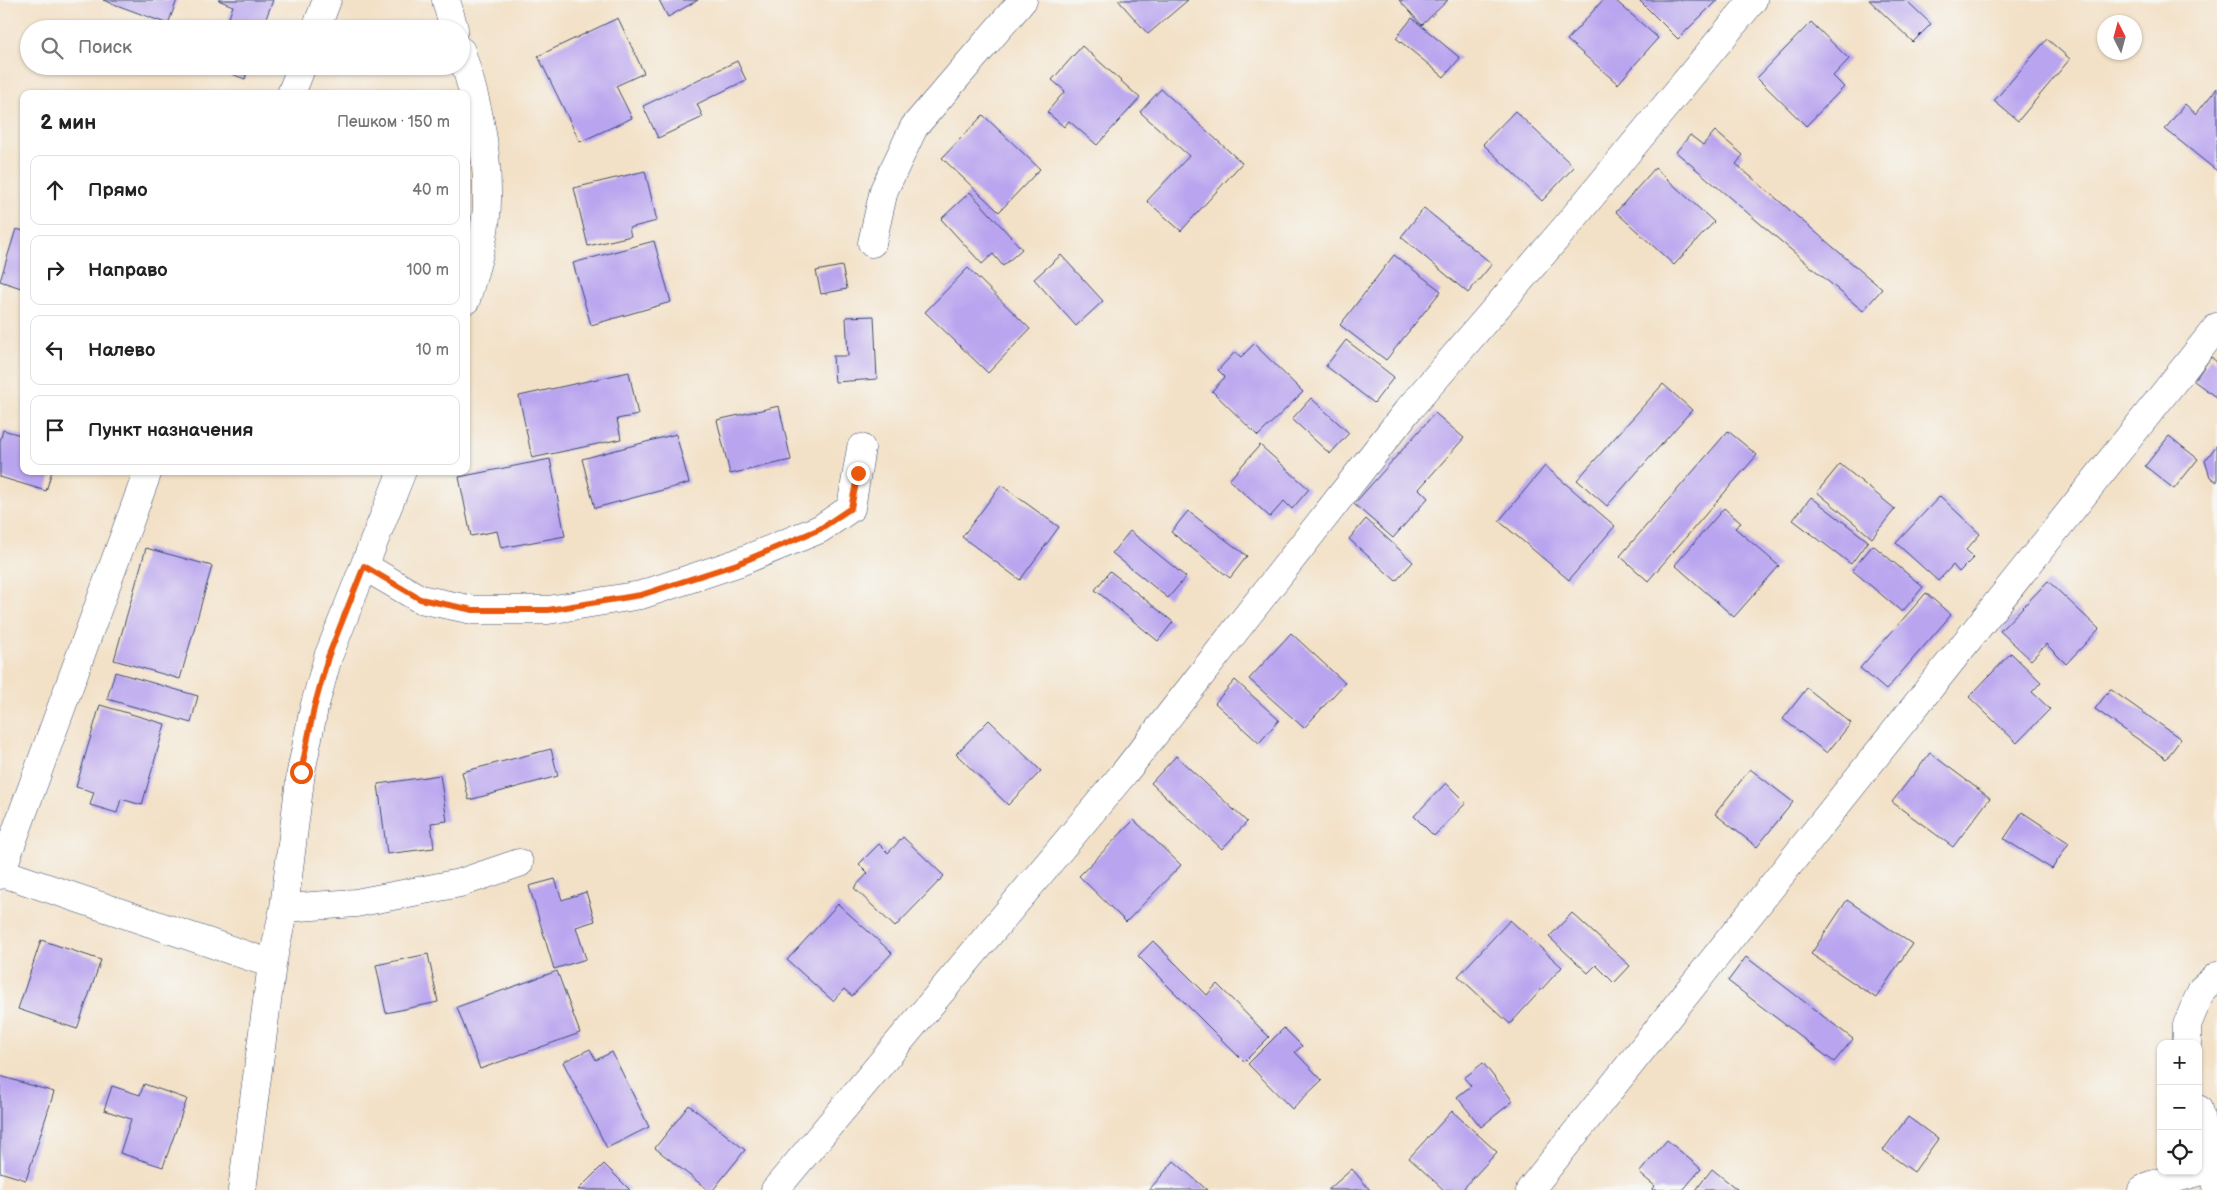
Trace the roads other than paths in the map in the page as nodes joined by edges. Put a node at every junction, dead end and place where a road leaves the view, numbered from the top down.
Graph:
1 (327, 0) edge
2 (446, 0) edge
3 (1024, 0) edge
4 (1753, 0) edge
5 (319, 20) edge
6 (452, 20) edge
7 (298, 75) edge
8 (468, 75) edge
9 (293, 90) edge
10 (872, 243) dead end
11 (470, 286) edge
12 (2217, 327) edge
13 (861, 448) dead end
14 (147, 475) edge
15 (400, 475) edge
16 (364, 566) junction
17 (519, 863) dead end
18 (0, 873) edge
19 (284, 908) junction
20 (272, 964) junction
21 (2217, 976) edge
22 (2188, 1040) edge
23 (2202, 1124) edge
24 (2215, 1177) edge
25 (242, 1190) edge
26 (775, 1190) edge
27 (1530, 1190) edge
28 (2142, 1190) edge

1 - 5 street
2 - 6 street
3 - 10 street
4 - 26 street
7 - 9 street
8 - 11 street
12 - 27 street
13 - 16 street
14 - 18 street
15 - 16 street
16 - 19 street
17 - 19 street
18 - 20 street
19 - 20 street
20 - 25 street
21 - 22 street
23 - 24 street
24 - 28 street

